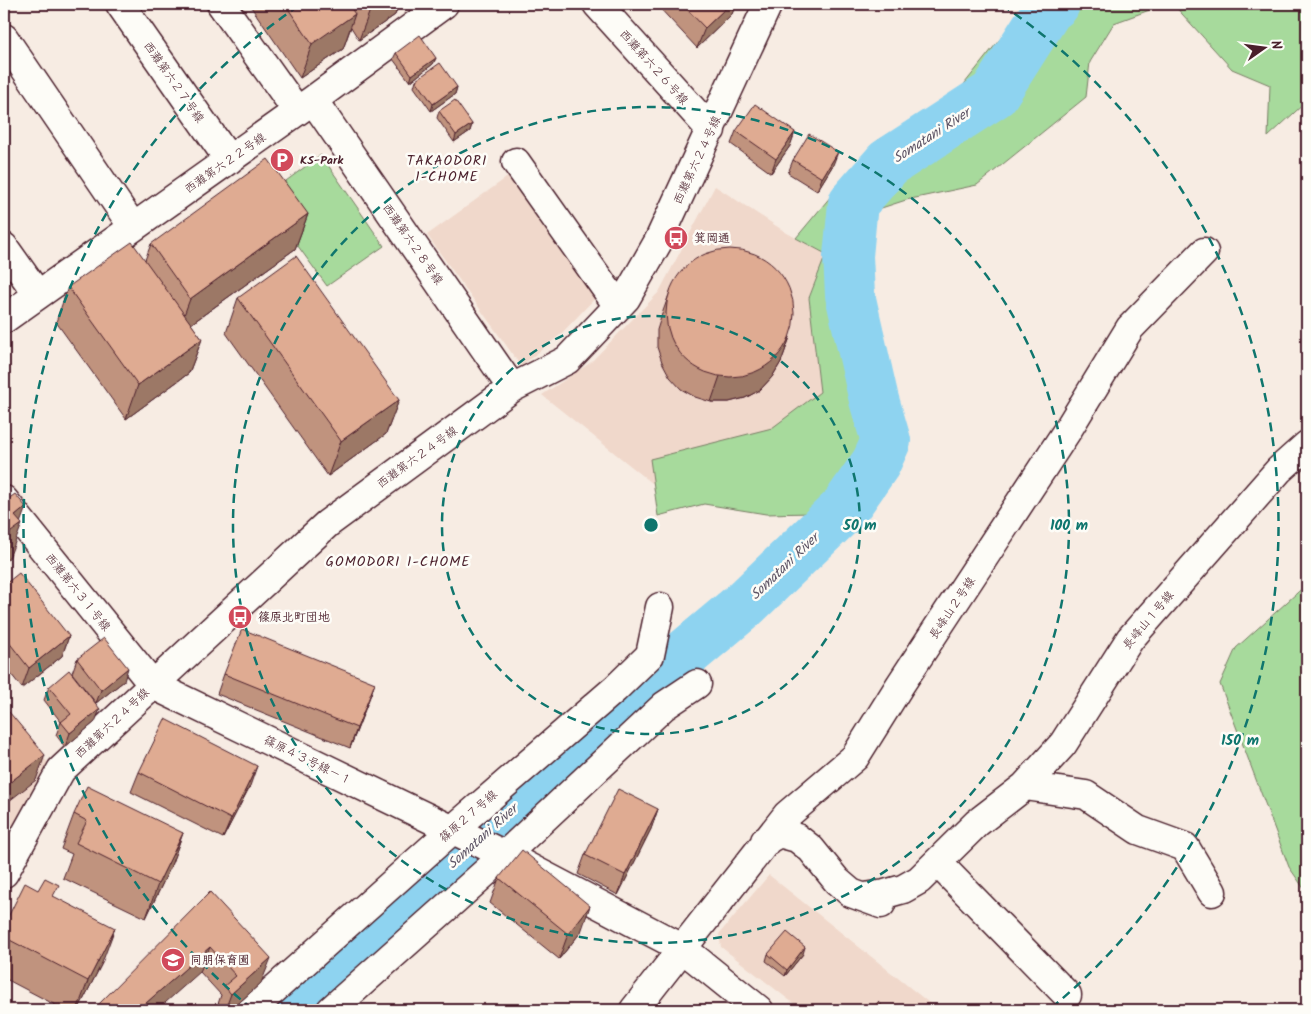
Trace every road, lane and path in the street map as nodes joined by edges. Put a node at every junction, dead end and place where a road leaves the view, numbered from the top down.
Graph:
1 (120, 4) edge
2 (221, 4) edge
3 (597, 4) edge
4 (768, 4) edge
5 (426, 9) edge
6 (4, 38) edge
7 (305, 106) junction
8 (711, 130) junction
9 (229, 160) junction
10 (516, 162) dead end
11 (133, 227) junction
12 (4, 247) edge
13 (1204, 252) dead end
14 (38, 294) junction
15 (618, 306) junction
16 (4, 319) edge
17 (512, 388) junction
18 (1307, 445) edge
19 (4, 500) edge
20 (660, 607) dead end
21 (697, 684) dead end
22 (153, 685) junction
23 (1024, 786) junction
24 (457, 833) junction
25 (765, 842) junction
26 (501, 853) junction
27 (943, 869) junction
28 (4, 873) edge
29 (1212, 892) dead end
30 (682, 948) junction
31 (1068, 995) dead end
32 (345, 1006) edge
33 (250, 1010) edge
34 (634, 1010) edge
35 (759, 1010) edge

1 - 9 street, 西灘第六２７号線
2 - 7 street, 西灘第六２８号線
3 - 8 street, 西灘第六２６号線
4 - 8 street, 西灘第六２４号線
5 - 7 street, 西灘第六２２号線
6 - 11 street
7 - 9 street, 西灘第六２２号線
7 - 17 street, 西灘第六２８号線
8 - 15 street, 西灘第六２４号線
9 - 11 street, 西灘第六２２号線
10 - 15 street
11 - 14 street, 西灘第六２２号線
12 - 14 street
13 - 25 street, 長峰山２号線
14 - 16 street, 西灘第六２２号線
15 - 17 street, 西灘第六２４号線
17 - 22 street, 西灘第六２４号線
18 - 23 street, 長峰山１号線
19 - 22 street, 西灘第六３１号線
20 - 24 street, 篠原２７号線
21 - 26 street
22 - 24 street, 篠原４３号線－１
22 - 28 street, 西灘第六２４号線
23 - 27 street, 長峰山１号線
23 - 29 street
24 - 26 street, 篠原４３号線－１
24 - 33 street, 篠原２７号線
25 - 27 street, 長峰山１号線
25 - 30 street, 長峰山２号線
26 - 30 street
26 - 32 street
27 - 31 street
30 - 34 street, 長峰山２号線
30 - 35 street

